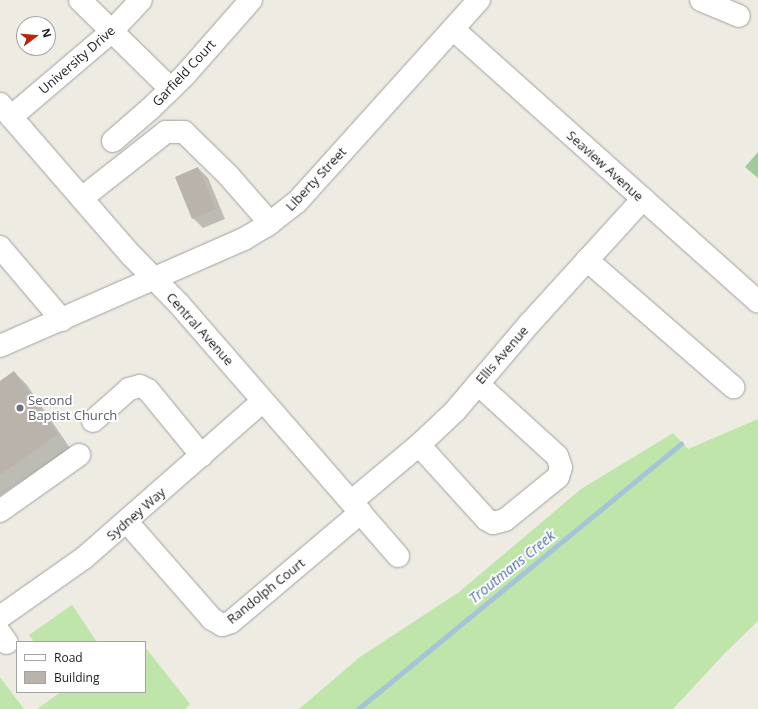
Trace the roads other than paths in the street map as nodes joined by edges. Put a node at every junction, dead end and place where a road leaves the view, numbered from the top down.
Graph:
1 (80, 0) edge
2 (141, 0) edge
3 (251, 0) edge
4 (479, 0) edge
5 (701, 0) edge
6 (739, 16) dead end
7 (453, 29) junction
8 (112, 31) junction
9 (171, 89) junction
10 (6, 110) edge
11 (112, 141) dead end
12 (82, 198) junction
13 (642, 200) junction
14 (270, 223) junction
15 (0, 247) edge
16 (587, 260) junction
17 (154, 279) junction
18 (758, 302) edge
19 (62, 320) junction
20 (0, 346) edge
21 (478, 384) junction
22 (733, 387) dead end
23 (263, 401) junction
24 (92, 421) dead end
25 (419, 445) junction
26 (79, 455) dead end
27 (202, 456) junction
28 (357, 506) junction
29 (0, 511) edge
30 (127, 522) junction
31 (398, 556) dead end
32 (0, 617) edge

1 - 8 street
2 - 8 street, University Drive
3 - 9 street, Garfield Court
4 - 7 street, Liberty Street
5 - 6 street
7 - 13 street, Seaview Avenue
7 - 14 street, Liberty Street
8 - 9 street
8 - 10 street, University Drive
9 - 11 street, Garfield Court
10 - 12 street, Central Avenue
12 - 14 street
12 - 17 street, Central Avenue
13 - 16 street, Ellis Avenue
13 - 18 street, Seaview Avenue
14 - 17 street, Liberty Street
15 - 19 street
16 - 21 street, Ellis Avenue
16 - 22 street
17 - 19 street, Liberty Street
17 - 23 street, Central Avenue
19 - 20 street, Liberty Street
21 - 25 street, Ellis Avenue
21 - 25 street
23 - 27 street, Sydney Way
23 - 28 street, Central Avenue
24 - 27 street
25 - 28 street, Ellis Avenue
26 - 29 street
27 - 30 street, Sydney Way
28 - 30 street, Randolph Court
28 - 31 street, Central Avenue
30 - 32 street, Sydney Way

